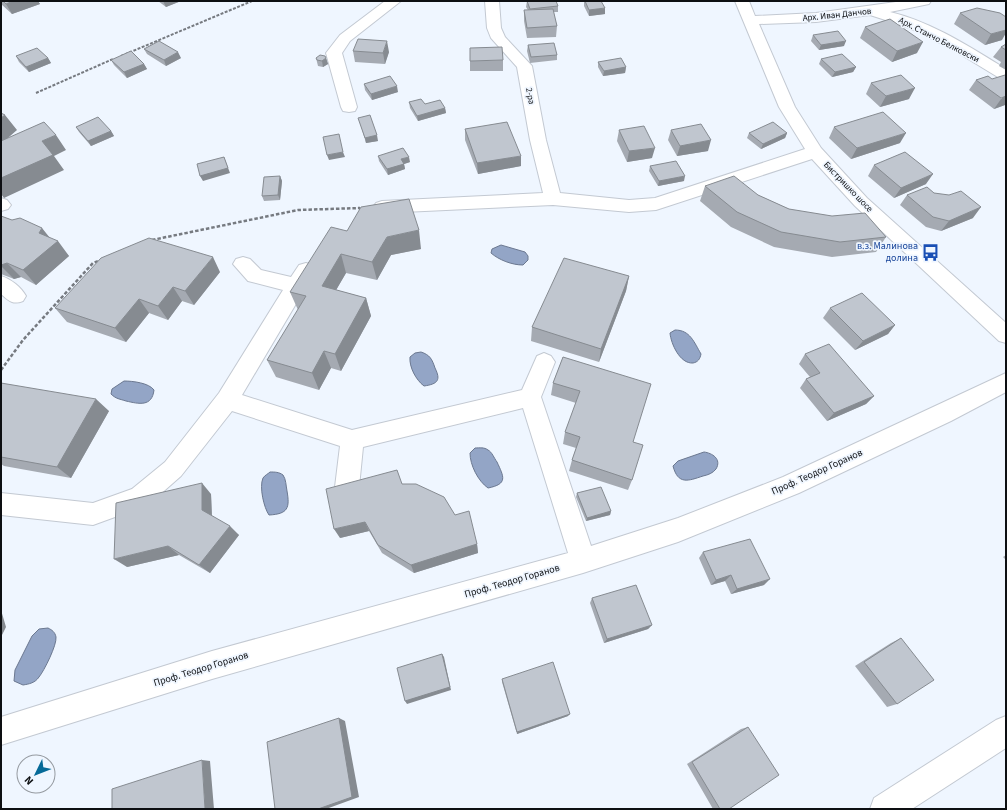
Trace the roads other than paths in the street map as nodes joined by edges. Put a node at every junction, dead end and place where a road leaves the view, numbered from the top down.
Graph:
1 (394, 1) edge
2 (492, 1) edge
3 (742, 1) edge
4 (924, 1) edge
5 (870, 12) junction
6 (750, 20) junction
7 (1006, 76) edge
8 (349, 107) dead end
9 (815, 152) junction
10 (553, 199) junction
11 (375, 208) edge
12 (315, 256) edge
13 (243, 264) dead end
14 (1, 283) edge
15 (296, 286) junction
16 (16, 296) dead end
17 (1006, 335) edge
18 (544, 362) dead end
19 (1006, 382) edge
20 (530, 397) junction
21 (227, 400) junction
22 (352, 440) junction
23 (347, 487) edge
24 (1, 504) edge
25 (583, 561) junction
26 (1006, 730) edge
27 (1, 732) edge
28 (886, 809) edge

1 - 8 street
2 - 10 street, 2-ра
3 - 6 street, Бистришко шосе
4 - 5 street, Арх. Иван Данчов
5 - 6 street, Арх. Иван Данчов
5 - 7 street, Арх. Станчо Белковски
6 - 9 street, Бистришко шосе
9 - 10 street
9 - 17 street, Бистришко шосе
10 - 11 street
12 - 15 street
13 - 15 street
14 - 16 street
15 - 21 street
18 - 20 street
19 - 25 street, Проф. Теодор Горанов
20 - 22 street
20 - 25 street
21 - 22 street
21 - 24 street
22 - 23 street
25 - 27 street, Проф. Теодор Горанов
26 - 28 street

